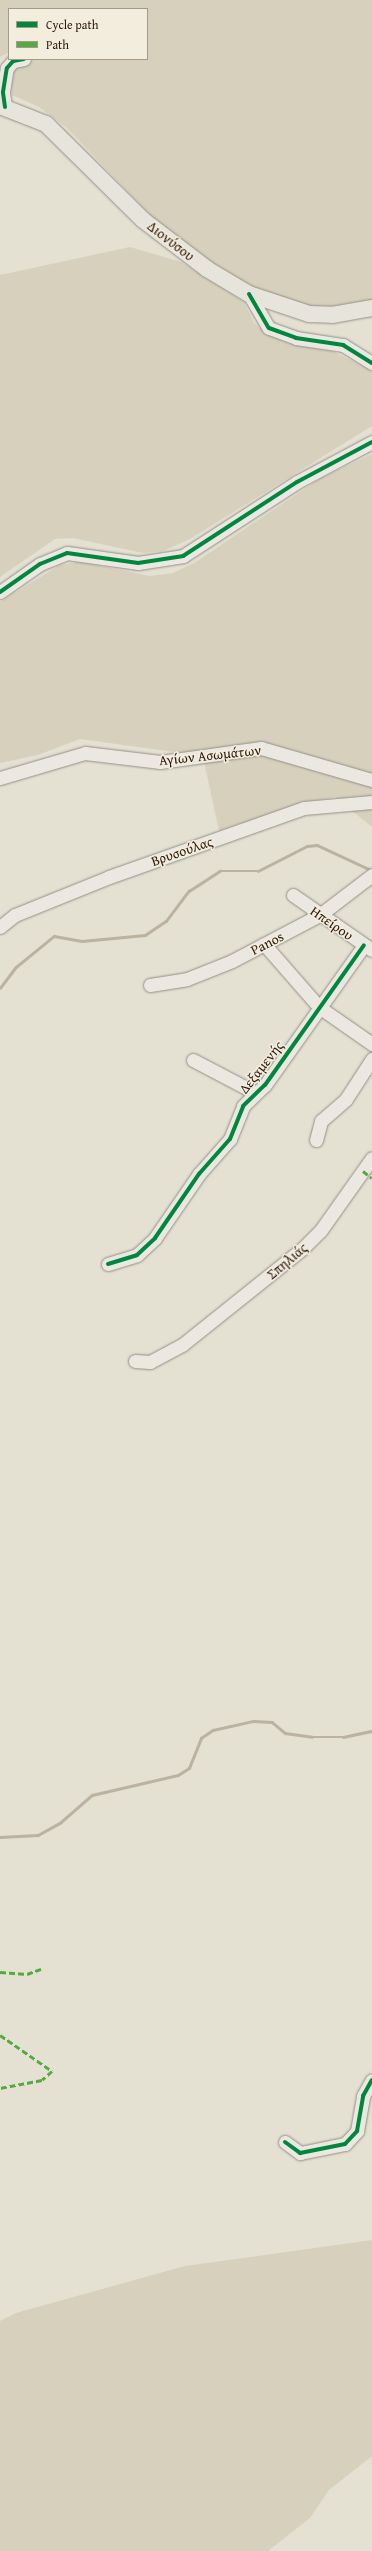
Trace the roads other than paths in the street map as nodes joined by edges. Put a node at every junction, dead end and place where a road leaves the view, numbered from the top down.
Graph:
1 (18, 60) edge
2 (3, 106) edge
3 (249, 294) junction
4 (372, 308) edge
5 (372, 363) edge
6 (372, 442) edge
7 (0, 592) edge
8 (0, 778) edge
9 (372, 780) edge
10 (372, 802) edge
11 (370, 877) edge
12 (293, 895) dead end
13 (320, 914) junction
14 (0, 927) edge
15 (264, 944) junction
16 (368, 947) edge
17 (150, 985) dead end
18 (319, 1007) junction
19 (372, 1044) edge
20 (372, 1059) edge
21 (193, 1060) dead end
22 (256, 1094) junction
23 (316, 1140) dead end
24 (372, 1158) edge
25 (367, 1174) edge
26 (108, 1264) dead end
27 (135, 1361) dead end
28 (372, 2080) edge
29 (284, 2142) dead end

1 - 2 street
2 - 3 main road, Διονύσου
3 - 4 main road, Διονύσου
3 - 5 street
6 - 7 street
8 - 9 street, Αγίων Ασωμάτων
10 - 14 street, Βρυσούλας
11 - 13 street, Panos
12 - 13 street, Ηπείρου
13 - 15 street, Panos
13 - 16 street, Ηπείρου
15 - 17 street, Panos
15 - 18 street
16 - 18 street, Δεξαμενής
18 - 19 street
18 - 22 street, Δεξαμενής
20 - 23 street
21 - 22 street
22 - 26 street, Δεξαμενής
24 - 25 street, Σπηλιάς
25 - 27 street, Σπηλιάς
28 - 29 street

